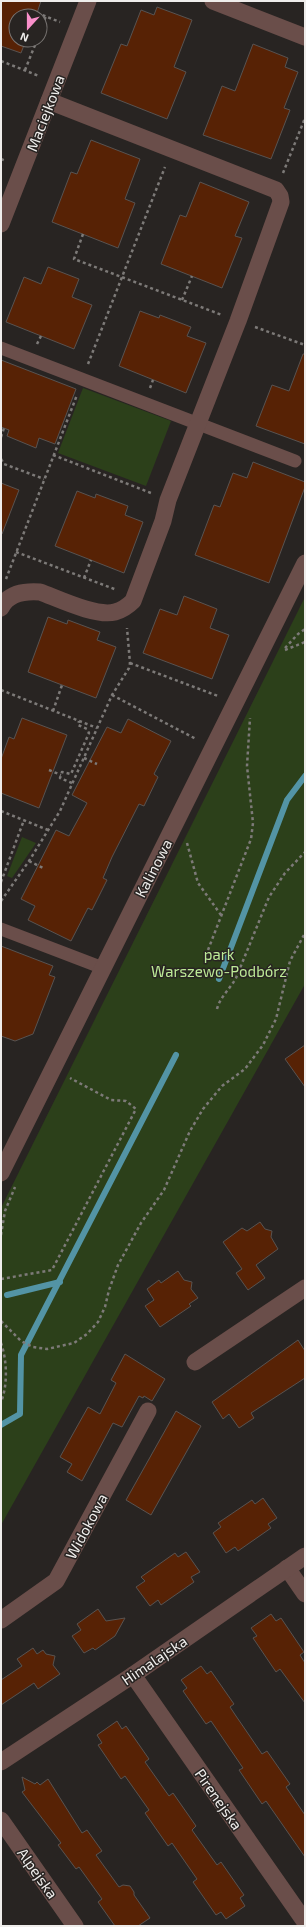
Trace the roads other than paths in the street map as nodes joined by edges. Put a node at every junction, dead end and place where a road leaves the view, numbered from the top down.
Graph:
1 (88, 1) edge
2 (213, 1) edge
3 (305, 37) edge
4 (49, 101) junction
5 (1, 224) edge
6 (1, 348) edge
7 (197, 423) junction
8 (295, 461) dead end
9 (305, 563) edge
10 (1, 608) edge
11 (1, 929) edge
12 (103, 968) junction
13 (1, 1173) edge
14 (305, 1288) edge
15 (195, 1362) dead end
16 (148, 1411) dead end
17 (305, 1556) edge
18 (287, 1568) junction
19 (305, 1594) edge
20 (1, 1620) edge
21 (133, 1675) junction
22 (1, 1762) edge
23 (1, 1820) edge
24 (305, 1922) edge
25 (75, 1926) edge

1 - 4 street, Maciejkowa
2 - 3 street
4 - 5 street, Maciejkowa
4 - 7 street
6 - 7 street
7 - 8 street
7 - 10 street
9 - 12 street, Kalinowa
11 - 12 street
12 - 13 street, Kalinowa
14 - 15 street
16 - 20 street, Widokowa
17 - 18 street, Himalajska
18 - 19 street
18 - 21 street, Himalajska
21 - 22 street, Himalajska
21 - 24 street, Pirenejska
23 - 25 street, Alpejska

